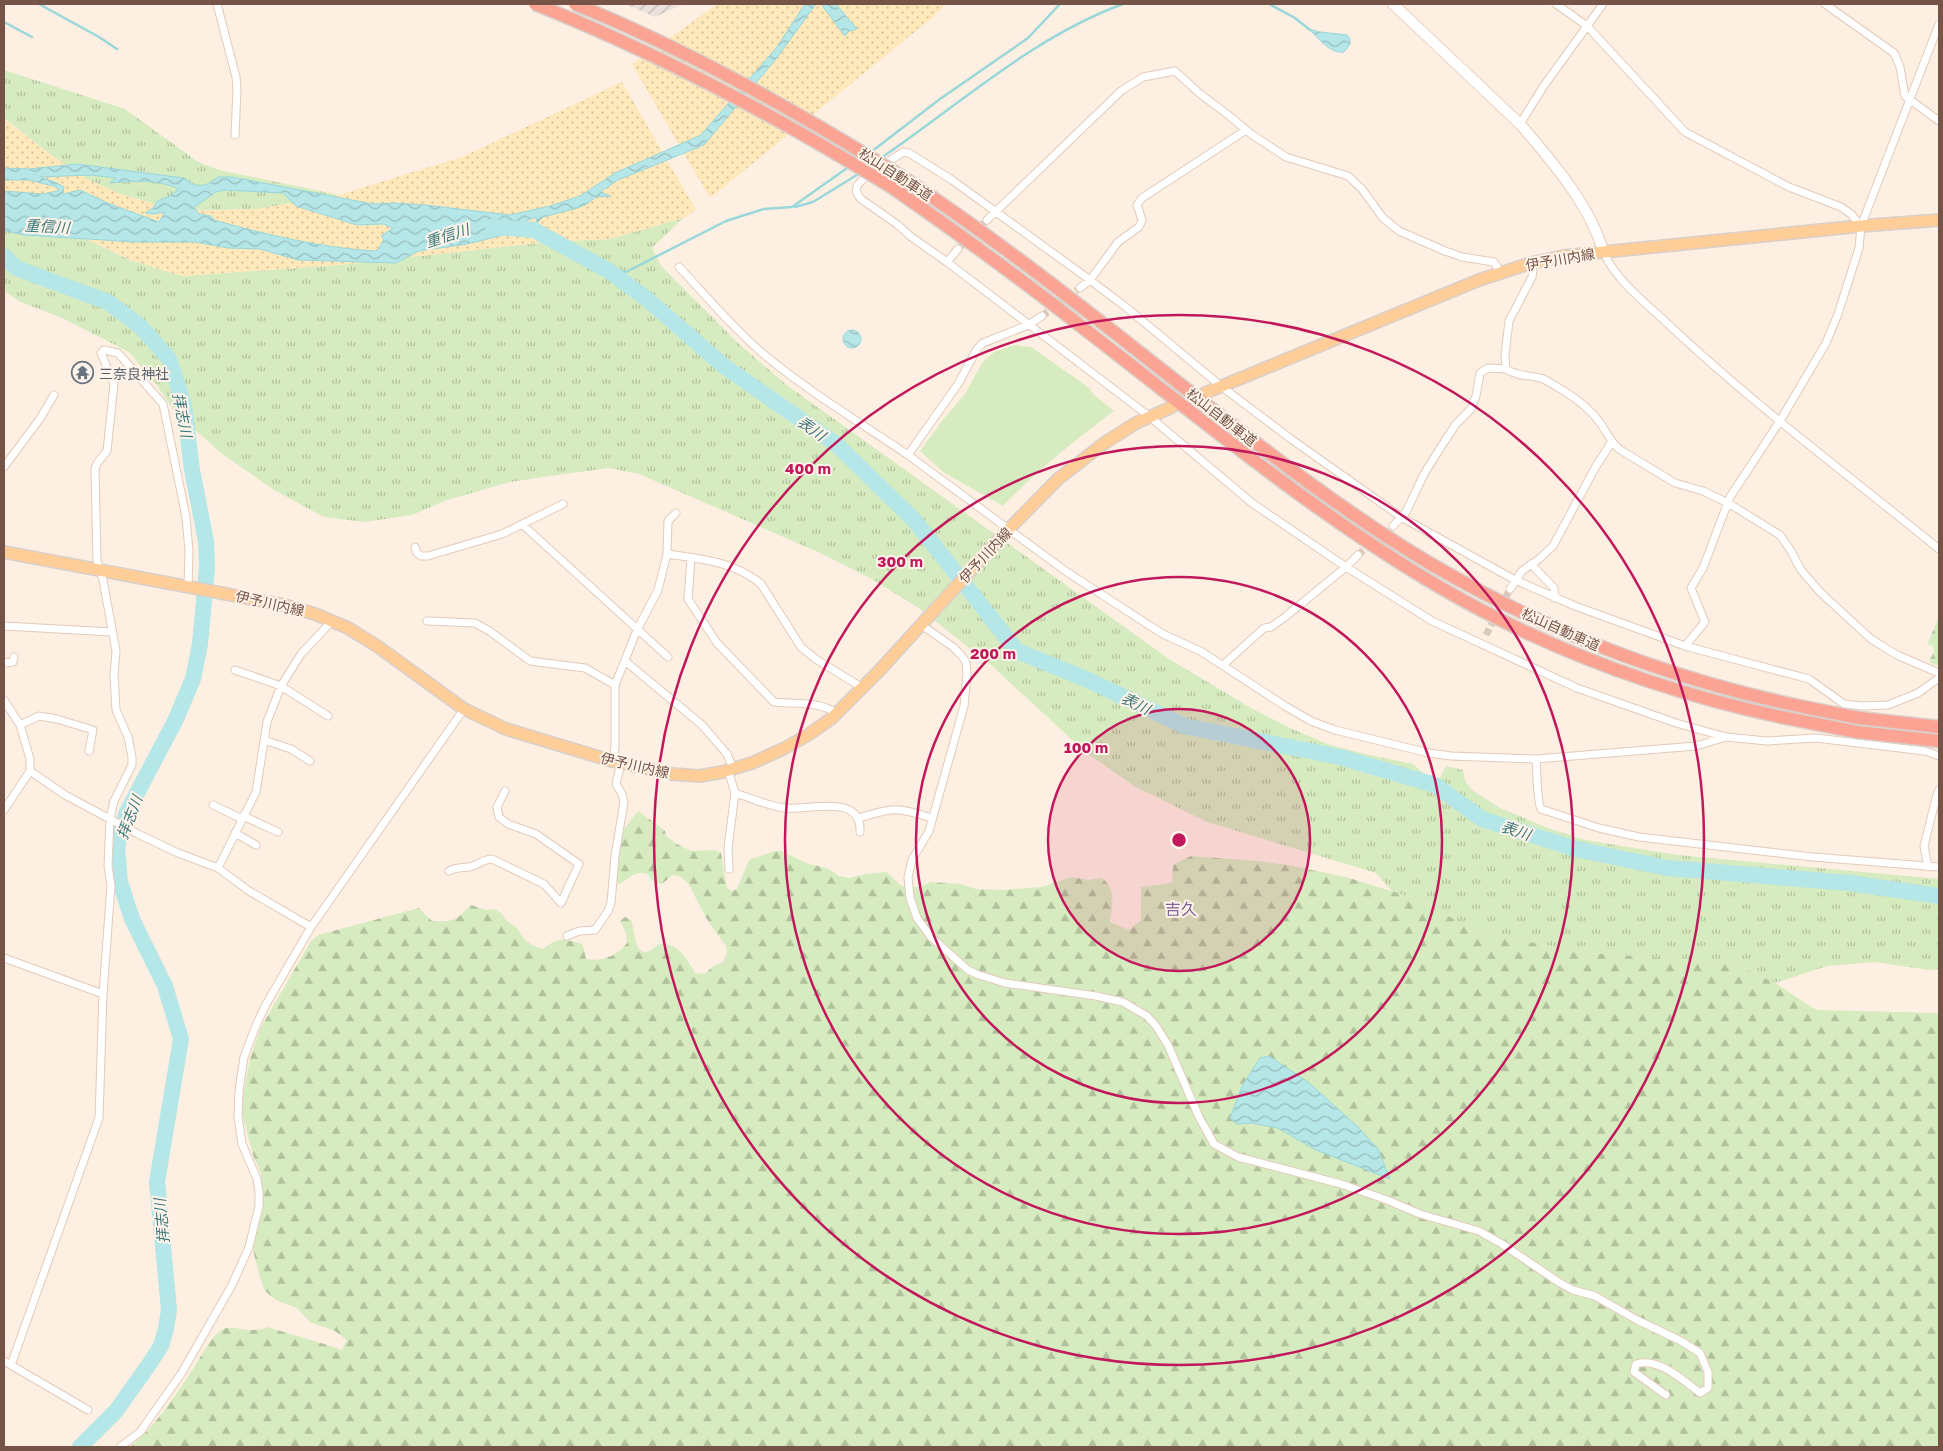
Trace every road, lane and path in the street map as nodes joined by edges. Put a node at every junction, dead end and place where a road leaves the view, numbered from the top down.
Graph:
1 (217, 4) edge
2 (535, 4) edge
3 (575, 4) edge
4 (1393, 4) edge
5 (1556, 4) edge
6 (1603, 4) edge
7 (1825, 4) edge
8 (1939, 24) edge
9 (1588, 26) junction
10 (1910, 100) junction
11 (1939, 121) edge
12 (1520, 124) junction
13 (1246, 130) junction
14 (235, 135) dead end
15 (997, 212) junction
16 (987, 220) tunnel mouth
17 (1939, 220) edge
18 (1861, 226) junction
19 (958, 249) tunnel mouth
20 (1603, 251) junction
21 (947, 262) junction
22 (1531, 262) junction
23 (679, 267) dead end
24 (1500, 272) junction
25 (1090, 280) junction
26 (1080, 288) tunnel mouth
27 (1042, 316) tunnel mouth
28 (1028, 325) junction
29 (1506, 369) junction
30 (1222, 387) junction
31 (1205, 393) dead end
32 (54, 395) dead end
33 (1172, 407) dead end
34 (1150, 417) junction
35 (1780, 421) junction
36 (1612, 443) junction
37 (908, 455) junction
38 (4, 467) edge
39 (1728, 503) junction
40 (562, 504) dead end
41 (676, 513) dead end
42 (1402, 517) junction
43 (523, 525) junction
44 (1392, 526) tunnel mouth
45 (1007, 532) junction
46 (416, 547) dead end
47 (1939, 549) edge
48 (4, 552) edge
49 (667, 554) junction
50 (1358, 555) tunnel mouth
51 (691, 558) junction
52 (1531, 564) junction
53 (1346, 567) junction
54 (100, 570) junction
55 (1515, 580) junction
56 (190, 587) junction
57 (1510, 589) tunnel mouth
58 (1555, 598) junction
59 (332, 621) junction
60 (427, 621) dead end
61 (922, 622) junction
62 (4, 626) edge
63 (637, 630) junction
64 (112, 632) junction
65 (1486, 635) tunnel mouth
66 (1482, 644) junction
67 (1685, 646) junction
68 (14, 657) dead end
69 (668, 657) dead end
70 (625, 662) junction
71 (4, 663) edge
72 (1223, 665) junction
73 (235, 670) dead end
74 (1939, 673) edge
75 (1939, 678) edge
76 (615, 685) junction
77 (281, 686) junction
78 (863, 688) junction
79 (4, 700) edge
80 (1844, 704) junction
81 (464, 709) junction
82 (837, 714) junction
83 (328, 716) dead end
84 (20, 725) junction
85 (1939, 727) edge
86 (1726, 737) junction
87 (1816, 738) junction
88 (264, 740) junction
89 (1939, 741) edge
90 (89, 751) dead end
91 (1939, 756) edge
92 (1536, 759) junction
93 (310, 761) dead end
94 (616, 762) junction
95 (730, 770) junction
96 (30, 771) junction
97 (505, 791) dead end
98 (735, 793) junction
99 (1938, 794) edge
100 (213, 805) dead end
101 (4, 810) edge
102 (242, 817) junction
103 (859, 818) junction
104 (932, 818) junction
105 (112, 820) junction
106 (278, 832) dead end
107 (860, 832) dead end
108 (235, 833) junction
109 (256, 845) dead end
110 (1928, 867) junction
111 (218, 868) junction
112 (1939, 868) edge
113 (729, 869) dead end
114 (449, 871) dead end
115 (311, 927) junction
116 (567, 936) dead end
117 (4, 958) edge
118 (103, 994) junction
119 (4, 1361) edge
120 (11, 1365) junction
121 (1666, 1395) dead end
122 (88, 1410) dead end
123 (120, 1447) edge

1 - 14 street
2 - 89 highway, 松山自動車道, bridge
3 - 85 highway, 松山自動車道, bridge
4 - 12 street
5 - 9 street
6 - 9 street
7 - 10 street
8 - 10 street
9 - 12 street
9 - 18 street
10 - 11 street
10 - 18 street
12 - 20 street
13 - 15 street
13 - 24 street
13 - 25 street
15 - 16 street
15 - 21 street
15 - 25 street
17 - 18 main road, 伊予川内線
18 - 20 main road, 伊予川内線
18 - 35 street
19 - 21 street
20 - 22 main road, 伊予川内線
20 - 35 street
21 - 28 street
22 - 24 main road, 伊予川内線
22 - 29 street
23 - 37 street
24 - 30 main road, 伊予川内線
25 - 26 street
25 - 30 street
27 - 28 street
28 - 34 street
28 - 37 street
29 - 36 street
29 - 42 street
30 - 31 main road, 伊予川内線
30 - 42 street
32 - 38 street
33 - 34 main road, 伊予川内線
34 - 45 main road, 伊予川内線
34 - 53 street
35 - 39 street
35 - 47 street
36 - 39 street
36 - 52 street
37 - 45 street
39 - 67 street
39 - 74 street
40 - 43 street
41 - 49 street
42 - 44 street
42 - 55 street
43 - 46 street
43 - 63 street
45 - 61 main road, 伊予川内線
45 - 72 street
48 - 54 main road, 伊予川内線
49 - 51 street
49 - 63 street
50 - 53 street
51 - 78 street
51 - 82 street
52 - 55 street
52 - 58 street
53 - 66 street
53 - 72 street
54 - 56 main road, 伊予川内線
54 - 56 street
54 - 64 street
55 - 57 street
55 - 58 street
56 - 59 main road, 伊予川内線
58 - 67 street
59 - 77 street
59 - 81 main road, 伊予川内線
60 - 76 street
61 - 78 main road, 伊予川内線
61 - 104 street
62 - 64 street
63 - 69 street
63 - 70 street
64 - 105 street
65 - 66 street
66 - 86 street
67 - 80 street
68 - 71 street
70 - 76 street
70 - 95 street
72 - 92 street
73 - 77 street
75 - 80 street
76 - 94 street
77 - 83 street
77 - 88 street
78 - 82 main road, 伊予川内線
79 - 84 street
80 - 87 street
81 - 94 main road, 伊予川内線
81 - 115 street
82 - 95 main road, 伊予川内線
84 - 90 street
84 - 96 street
86 - 87 street
86 - 92 street
87 - 91 street
88 - 93 street
88 - 102 street
92 - 110 street
94 - 95 main road, 伊予川内線
94 - 116 street
95 - 98 street
96 - 101 street
96 - 105 street
97 - 114 street
98 - 103 street
98 - 113 street
99 - 110 street
100 - 102 street
102 - 106 street
102 - 108 street
103 - 104 street
103 - 107 street
104 - 121 street
105 - 111 street
105 - 118 street
108 - 109 street
108 - 111 street
110 - 112 street
111 - 115 street
115 - 123 street
117 - 118 street
118 - 120 street
119 - 120 street
120 - 122 street

